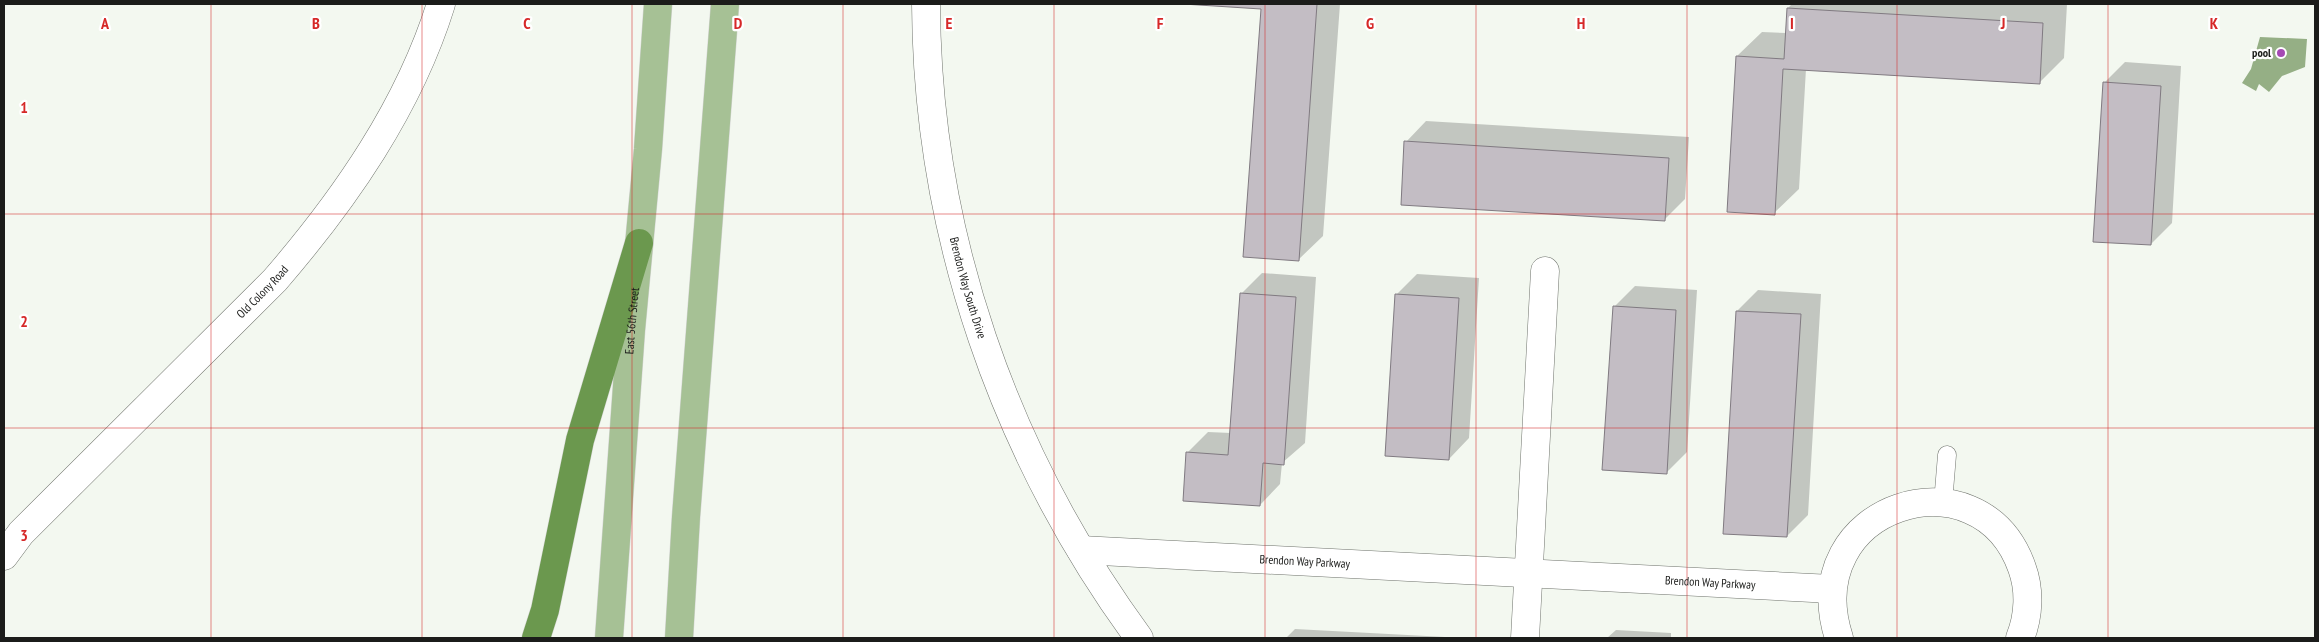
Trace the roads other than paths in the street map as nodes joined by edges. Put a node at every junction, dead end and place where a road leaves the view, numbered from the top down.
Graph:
1 (441, 4) edge
2 (658, 4) edge
3 (725, 4) edge
4 (926, 4) edge
5 (638, 243) junction
6 (1545, 271) dead end
7 (1946, 455) dead end
8 (1943, 502) junction
9 (13, 532) edge
10 (1081, 550) junction
11 (4, 556) edge
12 (1529, 573) junction
13 (1832, 589) junction
14 (536, 638) edge
15 (609, 638) edge
16 (679, 638) edge
17 (1139, 638) edge
18 (1525, 638) edge
19 (1839, 638) edge
20 (2020, 638) edge

1 - 9 street, Old Colony Road
2 - 5 main road, East 56th Street
3 - 16 main road
4 - 10 street, Brendon Way South Drive
5 - 14 highway
5 - 15 main road, East 56th Street
6 - 12 street
7 - 8 lane
8 - 13 street
8 - 20 street
9 - 11 street, Old Colony Road
10 - 12 street, Brendon Way Parkway
10 - 17 street, Brendon Way South Drive
12 - 13 street, Brendon Way Parkway
12 - 18 street
13 - 19 street

